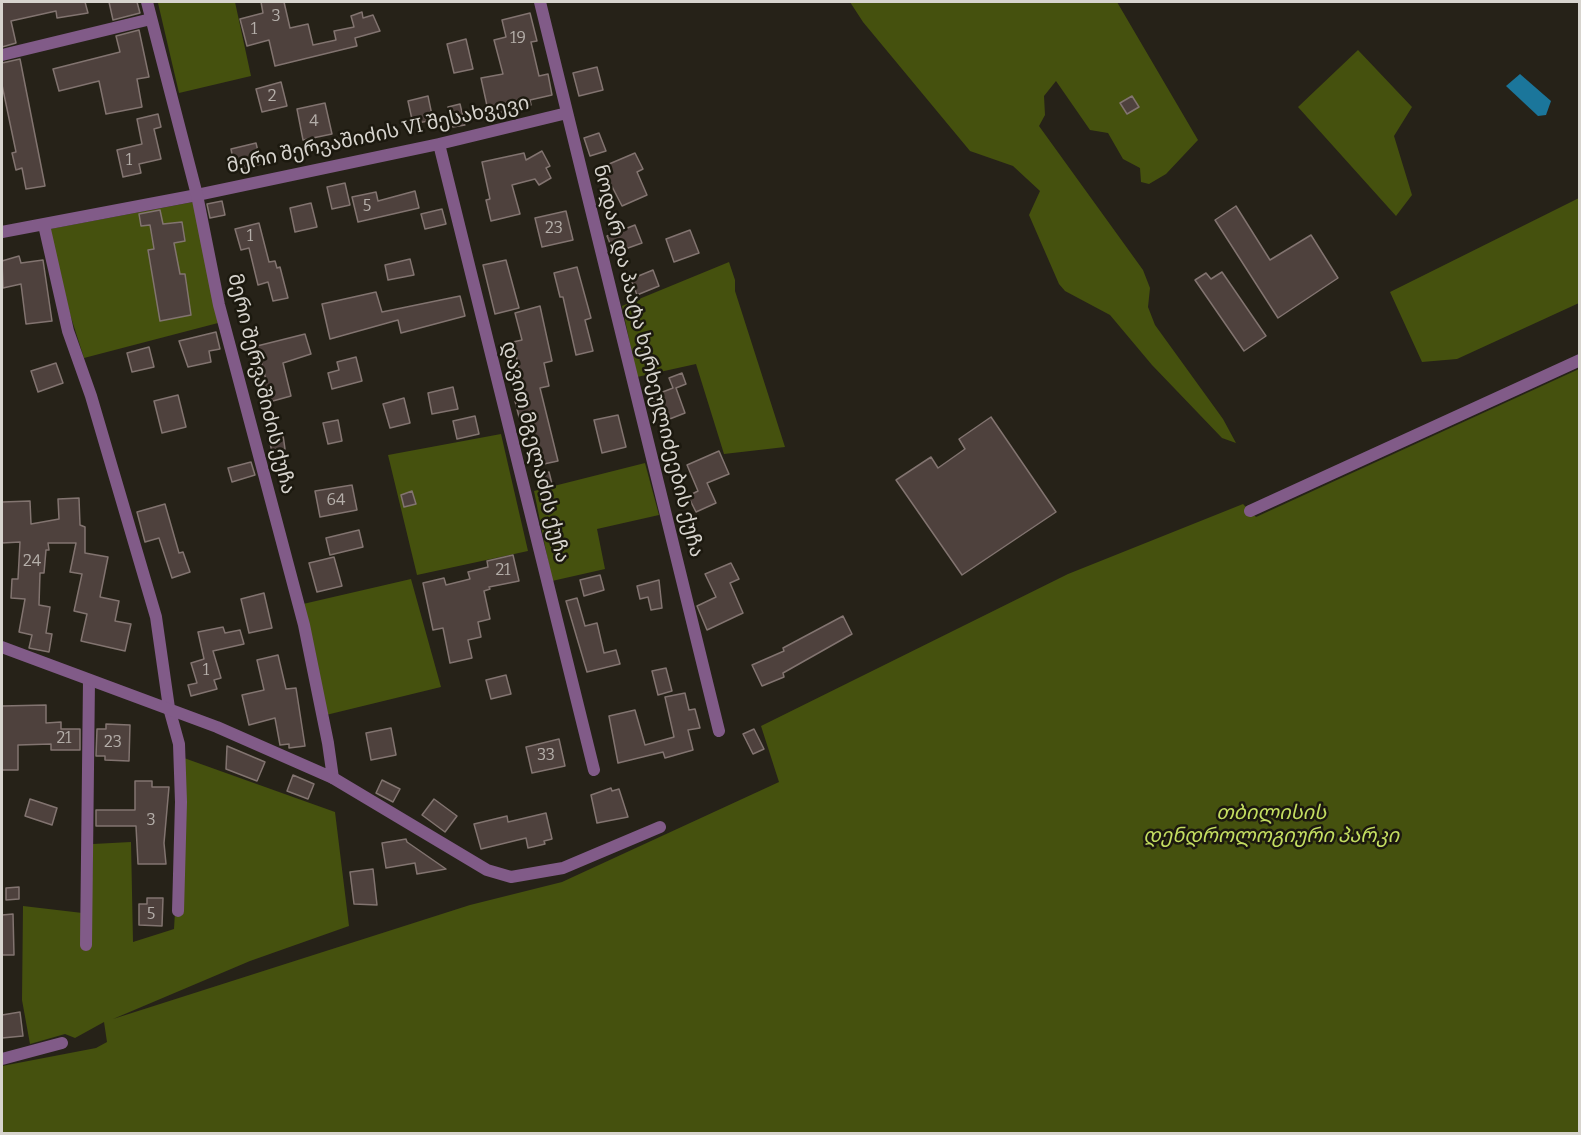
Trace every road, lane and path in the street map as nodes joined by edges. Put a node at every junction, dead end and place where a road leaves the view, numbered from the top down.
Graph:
1 (147, 2) edge
2 (540, 2) edge
3 (151, 20) junction
4 (2, 55) edge
5 (567, 113) junction
6 (439, 144) junction
7 (196, 195) junction
8 (44, 225) junction
9 (2, 232) edge
10 (1580, 360) edge
11 (1250, 511) dead end
12 (2, 648) edge
13 (89, 680) junction
14 (169, 708) junction
15 (719, 731) dead end
16 (594, 770) dead end
17 (333, 778) junction
18 (660, 826) dead end
19 (178, 911) dead end
20 (86, 945) dead end
21 (62, 1043) dead end
22 (2, 1059) edge

1 - 3 street, მერი შერვაშიძის ქუჩა
2 - 5 street, ნოდარ და პაატა ხერხეულიძეების ქუჩა
3 - 4 street
3 - 7 street, მერი შერვაშიძის ქუჩა
5 - 6 street, მერი შერვაშიძის VI შესახვევი
5 - 15 street, ნოდარ და პაატა ხერხეულიძეების ქუჩა
6 - 7 street, მერი შერვაშიძის VI შესახვევი
6 - 16 street, დავით მგელაძის ქუჩა
7 - 8 street, მერი შერვაშიძის VI შესახვევი
7 - 17 street, მერი შერვაშიძის ქუჩა
8 - 9 street, მერი შერვაშიძის VI შესახვევი
8 - 14 street
10 - 11 street
12 - 13 street
13 - 14 street
13 - 20 street
14 - 17 street
14 - 19 street
17 - 18 street
21 - 22 street

